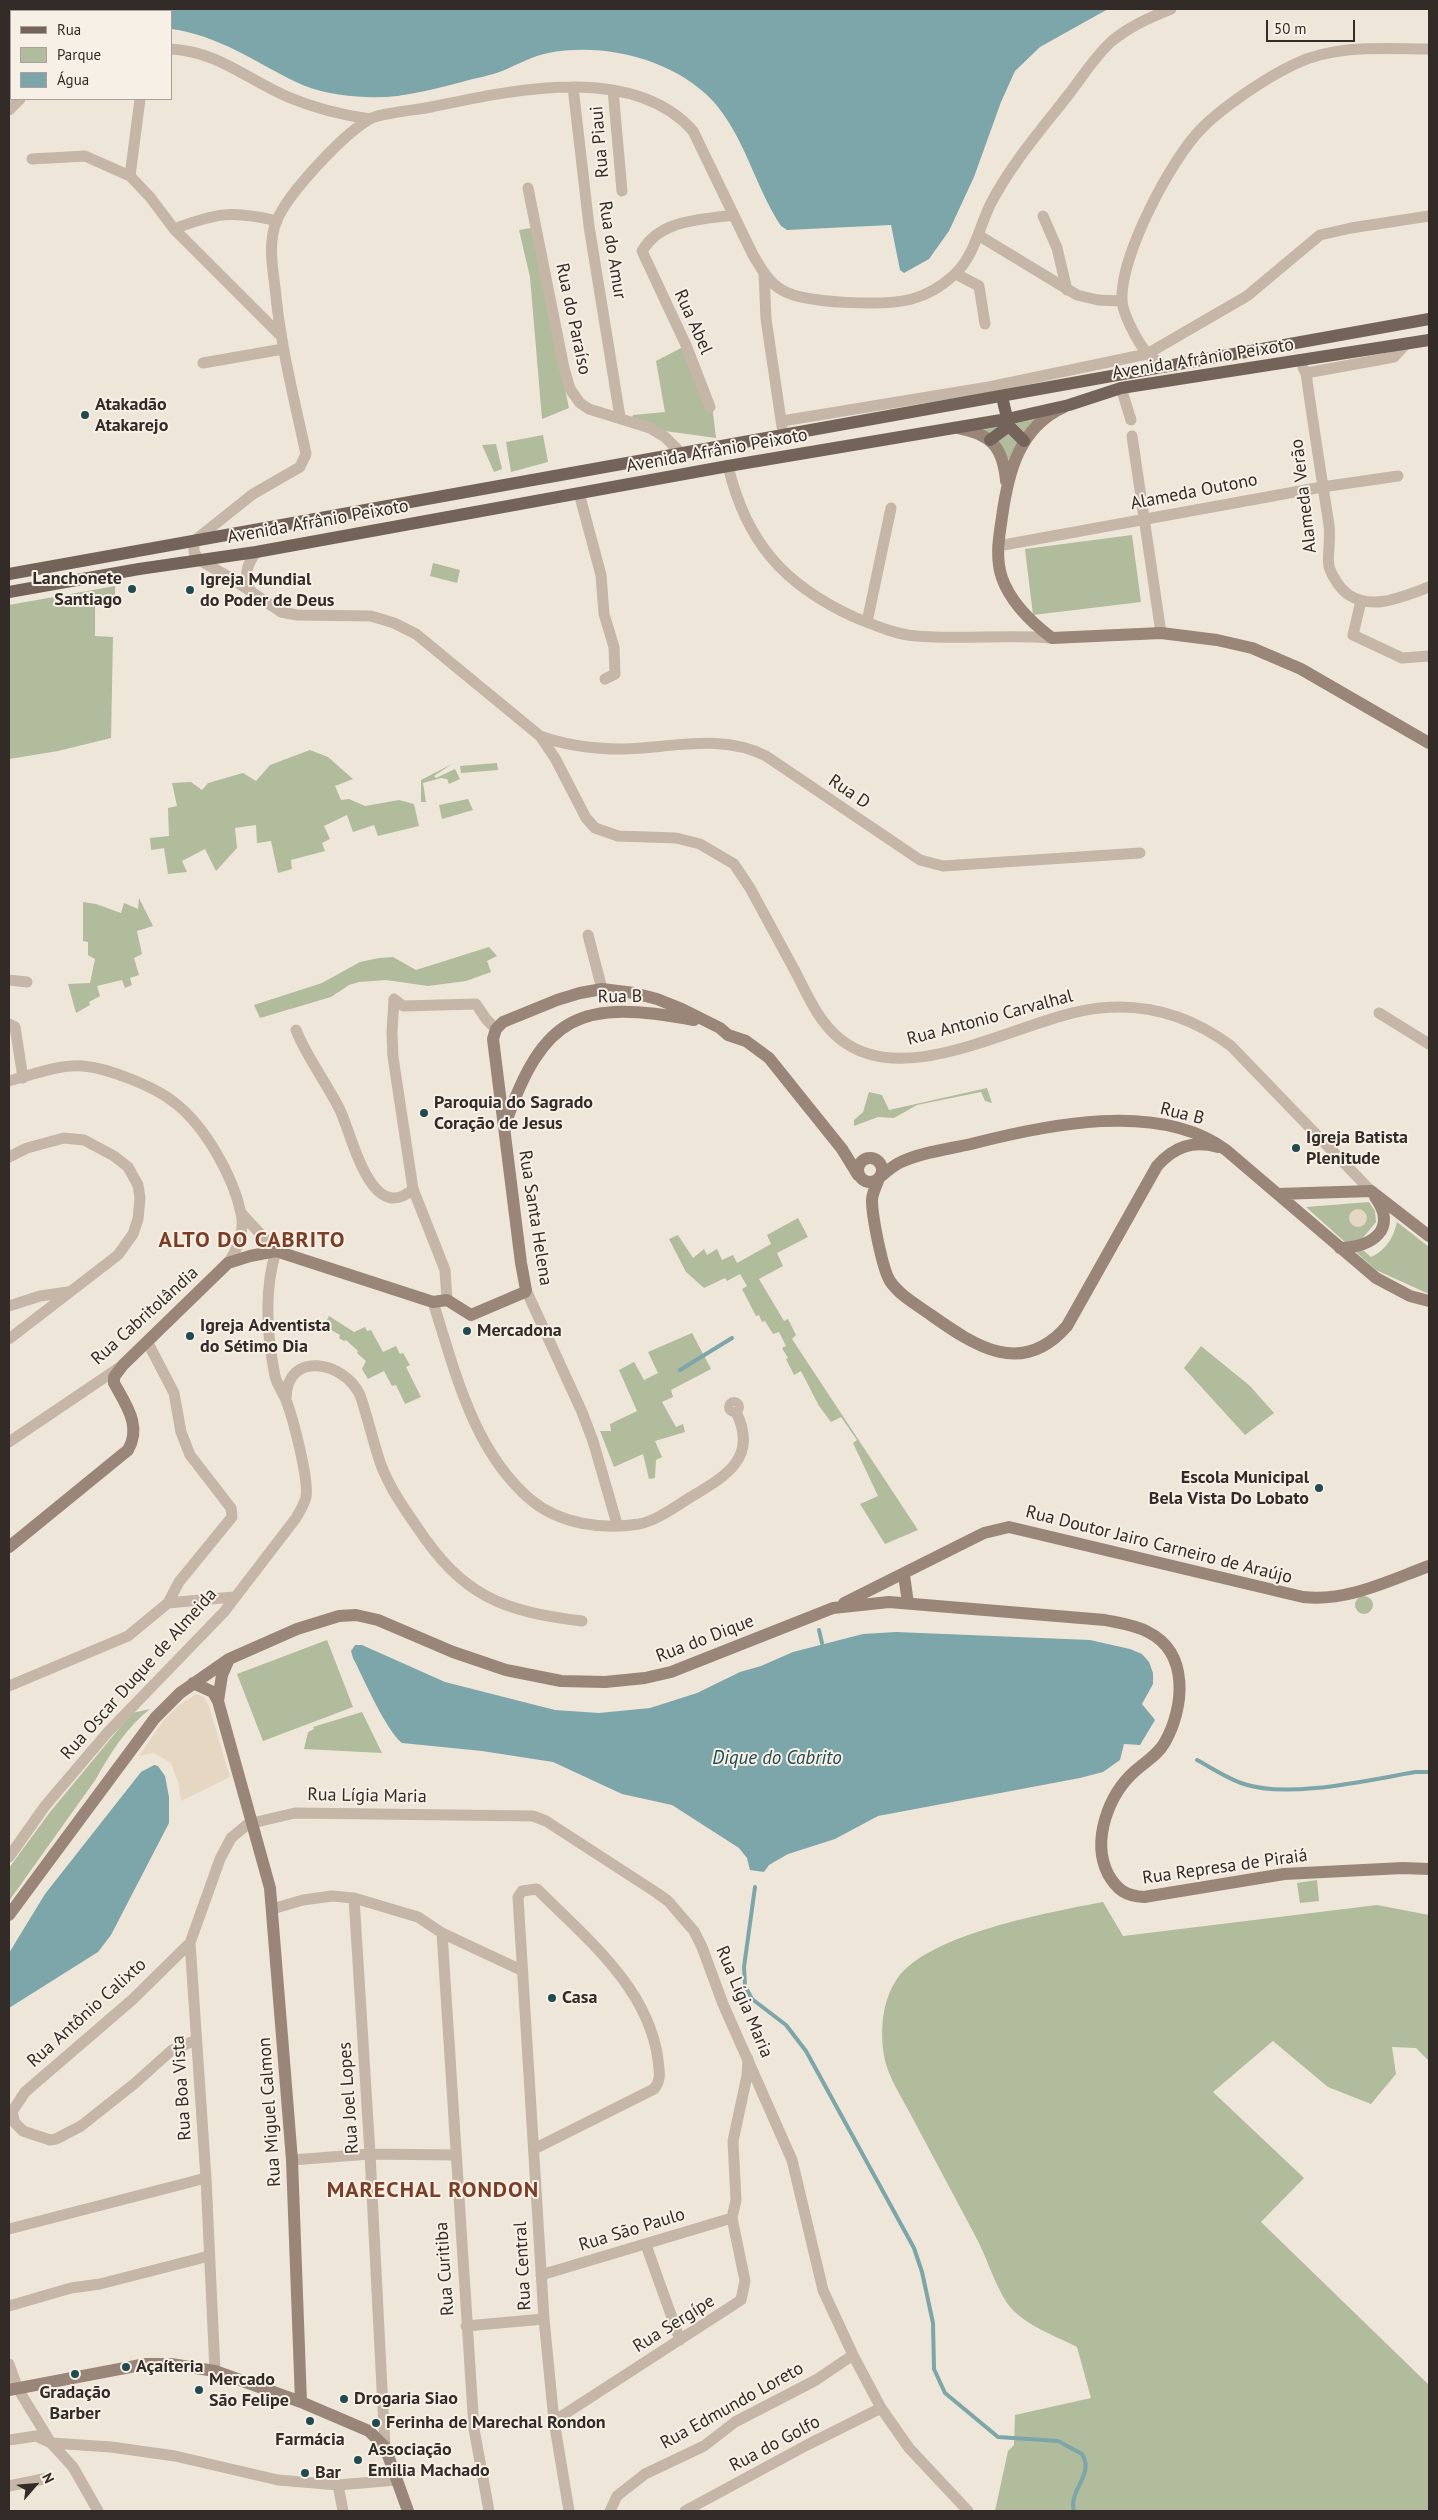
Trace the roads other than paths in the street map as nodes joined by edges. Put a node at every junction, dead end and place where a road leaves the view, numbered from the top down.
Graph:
1 (1171, 9) edge
2 (172, 49) edge
3 (1429, 49) edge
4 (573, 87) junction
5 (613, 90) junction
6 (19, 100) edge
7 (140, 100) edge
8 (9, 110) edge
9 (370, 119) junction
10 (32, 158) dead end
11 (130, 176) junction
12 (528, 188) dead end
13 (622, 191) dead end
14 (733, 215) junction
15 (1043, 216) dead end
16 (1429, 216) edge
17 (277, 221) junction
18 (174, 229) junction
19 (978, 235) junction
20 (764, 273) junction
21 (956, 274) junction
22 (1067, 290) junction
23 (1122, 301) junction
24 (1429, 319) edge
25 (985, 324) dead end
26 (279, 334) junction
27 (1429, 340) edge
28 (283, 349) junction
29 (1147, 354) junction
30 (202, 364) dead end
31 (1166, 367) junction
32 (1303, 367) junction
33 (1121, 388) junction
34 (1002, 397) junction
35 (1069, 406) junction
36 (710, 407) dead end
37 (620, 417) junction
38 (1131, 420) dead end
39 (782, 421) junction
40 (1008, 422) junction
41 (956, 428) junction
42 (1132, 436) dead end
43 (783, 437) junction
44 (990, 440) junction
45 (1024, 441) junction
46 (680, 452) junction
47 (728, 466) junction
48 (1398, 476) dead end
49 (1006, 484) junction
50 (1322, 486) junction
51 (579, 493) junction
52 (891, 508) dead end
53 (1144, 520) junction
54 (194, 541) junction
55 (998, 546) junction
56 (256, 552) junction
57 (198, 560) junction
58 (9, 574) edge
59 (1429, 587) edge
60 (250, 590) junction
61 (9, 592) edge
62 (1361, 601) junction
63 (867, 622) junction
64 (1160, 633) junction
65 (1052, 638) junction
66 (1429, 656) edge
67 (605, 680) dead end
68 (540, 736) junction
69 (1429, 743) edge
70 (1140, 853) dead end
71 (588, 935) dead end
72 (9, 980) edge
73 (27, 982) dead end
74 (602, 989) junction
75 (637, 994) junction
76 (635, 1012) junction
77 (1379, 1013) dead end
78 (708, 1023) junction
79 (9, 1024) edge
80 (296, 1030) dead end
81 (496, 1030) junction
82 (1429, 1044) edge
83 (23, 1078) junction
84 (9, 1081) edge
85 (504, 1129) junction
86 (842, 1149) junction
87 (1226, 1150) junction
88 (9, 1157) edge
89 (871, 1158) junction
90 (901, 1162) junction
91 (1351, 1170) junction
92 (859, 1176) junction
93 (879, 1178) junction
94 (413, 1189) junction
95 (1371, 1191) junction
96 (1342, 1192) junction
97 (1278, 1194) junction
98 (872, 1198) junction
99 (241, 1212) junction
100 (1429, 1236) edge
101 (1340, 1248) junction
102 (276, 1251) junction
103 (228, 1263) junction
104 (526, 1290) junction
105 (68, 1292) junction
106 (447, 1300) junction
107 (1429, 1301) edge
108 (434, 1302) junction
109 (9, 1306) edge
110 (9, 1339) edge
111 (148, 1343) junction
112 (123, 1365) junction
113 (286, 1400) junction
114 (736, 1412) dead end
115 (9, 1442) edge
116 (617, 1524) junction
117 (9, 1547) edge
118 (1429, 1566) edge
119 (904, 1574) junction
120 (233, 1597) junction
121 (168, 1603) junction
122 (908, 1603) junction
123 (833, 1608) junction
124 (582, 1621) dead end
125 (229, 1659) junction
126 (1180, 1678) joint
127 (193, 1683) junction
128 (9, 1686) edge
129 (218, 1701) junction
130 (253, 1822) junction
131 (9, 1857) edge
132 (1429, 1869) edge
133 (354, 1898) junction
134 (272, 1909) junction
135 (9, 1915) edge
136 (442, 1933) junction
137 (190, 1943) junction
138 (521, 1970) junction
139 (196, 2040) junction
140 (748, 2056) junction
141 (10, 2113) edge
142 (534, 2149) junction
143 (370, 2154) junction
144 (454, 2155) junction
145 (292, 2160) junction
146 (206, 2178) junction
147 (732, 2218) junction
148 (9, 2229) edge
149 (646, 2246) junction
150 (209, 2256) junction
151 (541, 2275) junction
152 (9, 2306) edge
153 (544, 2319) junction
154 (466, 2326) junction
155 (680, 2340) junction
156 (853, 2355) junction
157 (9, 2364) edge
158 (215, 2371) junction
159 (13, 2390) edge
160 (301, 2402) junction
161 (881, 2408) junction
162 (554, 2421) junction
163 (9, 2440) edge
164 (51, 2443) junction
165 (385, 2447) junction
166 (48, 2478) dead end
167 (397, 2480) junction
168 (338, 2485) junction
169 (9, 2486) edge
170 (98, 2511) edge
171 (343, 2511) edge
172 (408, 2511) edge
173 (489, 2511) edge
174 (569, 2511) edge
175 (610, 2511) edge
176 (685, 2511) edge
177 (968, 2511) edge

1 - 19 street
2 - 9 street
3 - 23 street
4 - 5 street
4 - 9 street
4 - 37 street, Rua do Amur
5 - 13 street, Rua Piaui
5 - 14 street
6 - 8 street
7 - 11 street
9 - 17 street
10 - 11 street
11 - 18 street
12 - 37 street, Rua do Paraíso
14 - 20 street
14 - 36 street, Rua Abel
15 - 22 street
16 - 29 street
17 - 18 street
17 - 26 street
18 - 26 street
19 - 21 street
19 - 22 street
20 - 21 street
20 - 39 street
21 - 25 street
22 - 23 street
23 - 29 street
24 - 31 main road, Avenida Afrânio Peixoto
26 - 28 street
27 - 32 main road, Avenida Afrânio Peixoto
28 - 30 street
28 - 54 street
29 - 31 street
29 - 39 street
31 - 34 main road, Avenida Afrânio Peixoto
32 - 33 main road, Avenida Afrânio Peixoto
32 - 50 street, Alameda Verão
33 - 35 main road, Avenida Afrânio Peixoto
33 - 38 street
34 - 40 main road
34 - 43 main road, Avenida Afrânio Peixoto
35 - 40 main road, Avenida Afrânio Peixoto
35 - 45 street
37 - 46 street, Rua do Paraíso
39 - 43 street
40 - 41 main road, Avenida Afrânio Peixoto
40 - 44 main road
40 - 45 main road
41 - 44 street
41 - 47 main road, Avenida Afrânio Peixoto
42 - 53 street
43 - 46 main road, Avenida Afrânio Peixoto
44 - 49 street
45 - 49 street
46 - 54 main road, Avenida Afrânio Peixoto
47 - 51 main road, Avenida Afrânio Peixoto
47 - 63 street
48 - 50 street, Alameda Outono
49 - 55 street
50 - 53 street, Alameda Outono
50 - 62 street, Alameda Verão
51 - 56 main road, Avenida Afrânio Peixoto
51 - 67 street
52 - 63 street
53 - 55 street, Alameda Outono
53 - 64 street
54 - 57 street
54 - 58 main road, Avenida Afrânio Peixoto
55 - 65 street
56 - 57 main road, Avenida Afrânio Peixoto
56 - 60 street
57 - 60 street, Rua Antonio Carvalhal
57 - 61 main road, Avenida Afrânio Peixoto
59 - 62 street
60 - 68 street, Rua Antonio Carvalhal
62 - 66 street
63 - 65 street
64 - 65 street
64 - 69 street
68 - 70 street, Rua D
68 - 91 street, Rua Antonio Carvalhal
71 - 74 street
72 - 73 street
74 - 75 street, Rua B
74 - 81 street, Rua B
75 - 76 street
75 - 78 street, Rua B
76 - 78 street, Rua B
76 - 85 street, Rua B
77 - 82 street
78 - 86 street, Rua B
79 - 83 street
80 - 94 street
81 - 85 street, Rua Santa Helena
81 - 94 street
83 - 84 street
83 - 99 street
85 - 104 street, Rua Santa Helena
86 - 89 street
86 - 92 street, Rua B
87 - 90 street, Rua B
87 - 97 street, Rua B
87 - 98 street
88 - 105 street
89 - 90 street
89 - 92 street
89 - 93 street
90 - 93 street, Rua B
91 - 95 street, Rua Antonio Carvalhal
91 - 96 street
92 - 93 street
92 - 98 street, Rua B
93 - 98 street
94 - 106 street
95 - 96 street
95 - 100 street
95 - 101 street
96 - 97 street
97 - 101 street, Rua B
99 - 102 street
99 - 103 street
101 - 107 street, Rua B
102 - 103 street
102 - 108 street
102 - 113 street, Rua Oscar Duque de Almeida
103 - 111 street, Rua Cabritolândia
104 - 106 street
104 - 116 street, Rua Santa Helena
105 - 109 street
105 - 110 street
106 - 108 street
108 - 116 street
111 - 112 street, Rua Cabritolândia
111 - 121 street
112 - 115 street, Rua Cabritolândia
112 - 117 street
113 - 120 street, Rua Oscar Duque de Almeida
113 - 124 street, Rua Oscar Duque de Almeida
114 - 116 street
118 - 119 street, Rua Doutor Jairo Carneiro de Araújo
119 - 122 street
119 - 123 street, Rua Doutor Jairo Carneiro de Araújo
120 - 121 street
120 - 131 street, Rua Oscar Duque de Almeida
121 - 128 street
122 - 123 street, Rua do Dique
122 - 126 street, Rua do Dique
123 - 125 street, Rua do Dique
125 - 127 street, Rua do Dique
125 - 129 street
126 - 132 street, Rua Represa de Piraiá
127 - 129 street
127 - 135 street, Rua do Dique
129 - 130 street, Rua Miguel Calmon
130 - 134 street, Rua Miguel Calmon
130 - 137 street, Rua Boa Vista
130 - 140 street, Rua Lígia Maria
133 - 134 street
133 - 136 street
133 - 143 street, Rua Joel Lopes
134 - 145 street, Rua Miguel Calmon
136 - 138 street
136 - 144 street, Rua Curitiba
137 - 139 street, Rua Boa Vista
137 - 141 street, Rua Antônio Calixto
138 - 142 street, Rua Central
138 - 142 street, Rua Central
139 - 141 street
139 - 146 street, Rua Boa Vista
140 - 147 street
140 - 156 street, Rua Lígia Maria
142 - 151 street, Rua Central
143 - 144 street
143 - 145 street
143 - 165 street, Rua Joel Lopes
144 - 154 street, Rua Curitiba
145 - 160 street, Rua Miguel Calmon
146 - 148 street
146 - 150 street, Rua Boa Vista
147 - 149 street, Rua São Paulo
147 - 155 street, Rua Sergípe
149 - 151 street, Rua São Paulo
149 - 155 street
150 - 152 street
150 - 158 street, Rua Boa Vista
151 - 153 street, Rua Central
153 - 154 street
153 - 162 street, Rua Central
154 - 173 street, Rua Curitiba
155 - 162 street, Rua Sergípe
156 - 161 street, Rua Lígia Maria
156 - 175 street, Rua Edmundo Loreto
157 - 159 street
158 - 159 street
158 - 160 street
159 - 164 street
160 - 165 street
161 - 176 street, Rua do Golfo
161 - 177 street, Rua Lígia Maria
162 - 174 street, Rua Central
163 - 164 street
164 - 168 street
164 - 170 street
165 - 167 street
166 - 169 street
167 - 168 street
167 - 172 street
168 - 171 street

